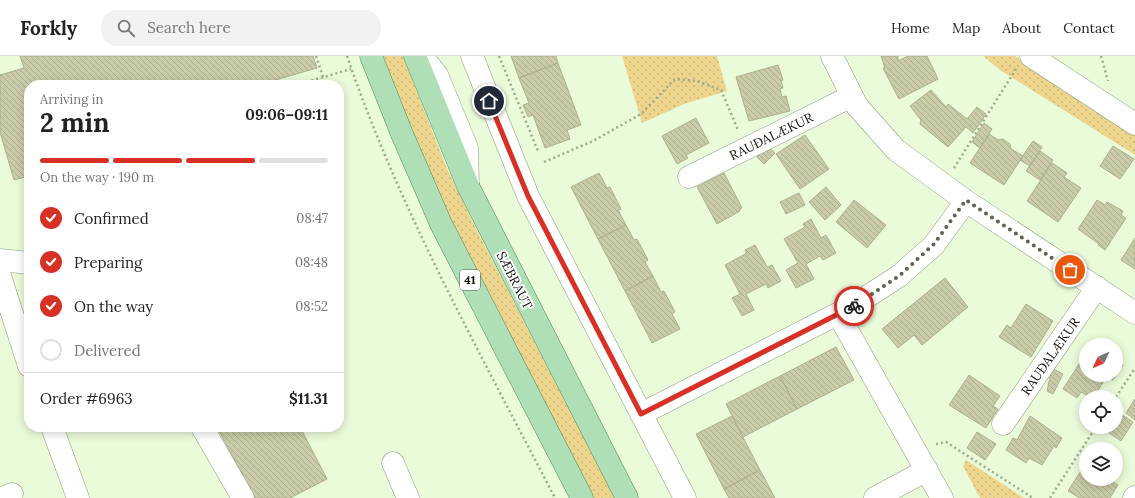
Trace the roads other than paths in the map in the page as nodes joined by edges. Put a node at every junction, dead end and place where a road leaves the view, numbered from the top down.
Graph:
1 (371, 56) edge
2 (415, 56) edge
3 (422, 56) edge
4 (472, 56) edge
5 (832, 56) edge
6 (1024, 62) edge
7 (852, 96) junction
8 (1135, 124) edge
9 (689, 177) dead end
10 (468, 186) junction
11 (966, 200) junction
12 (0, 260) edge
13 (24, 262) edge
14 (0, 276) edge
15 (1097, 287) junction
16 (1135, 313) edge
17 (838, 314) junction
18 (24, 350) edge
19 (641, 414) junction
20 (1003, 424) dead end
21 (54, 432) edge
22 (205, 432) edge
23 (393, 463) dead end
24 (927, 470) junction
25 (78, 498) edge
26 (243, 498) edge
27 (408, 498) edge
28 (582, 498) edge
29 (628, 498) edge
30 (685, 498) edge
31 (875, 498) edge
32 (942, 498) edge

1 - 28 main road, 41
2 - 10 main road, SÆBRAUT
3 - 10 street
4 - 19 street
5 - 7 street
6 - 8 street
7 - 9 street, RAUÐALÆKUR
7 - 11 street
10 - 29 main road, SÆBRAUT
11 - 15 street
11 - 17 street
12 - 13 street
14 - 18 street
15 - 16 street
15 - 20 street, RAUÐALÆKUR
17 - 19 street
17 - 24 street
19 - 30 street
21 - 25 street
22 - 26 street
23 - 27 street
24 - 31 street
24 - 32 street

